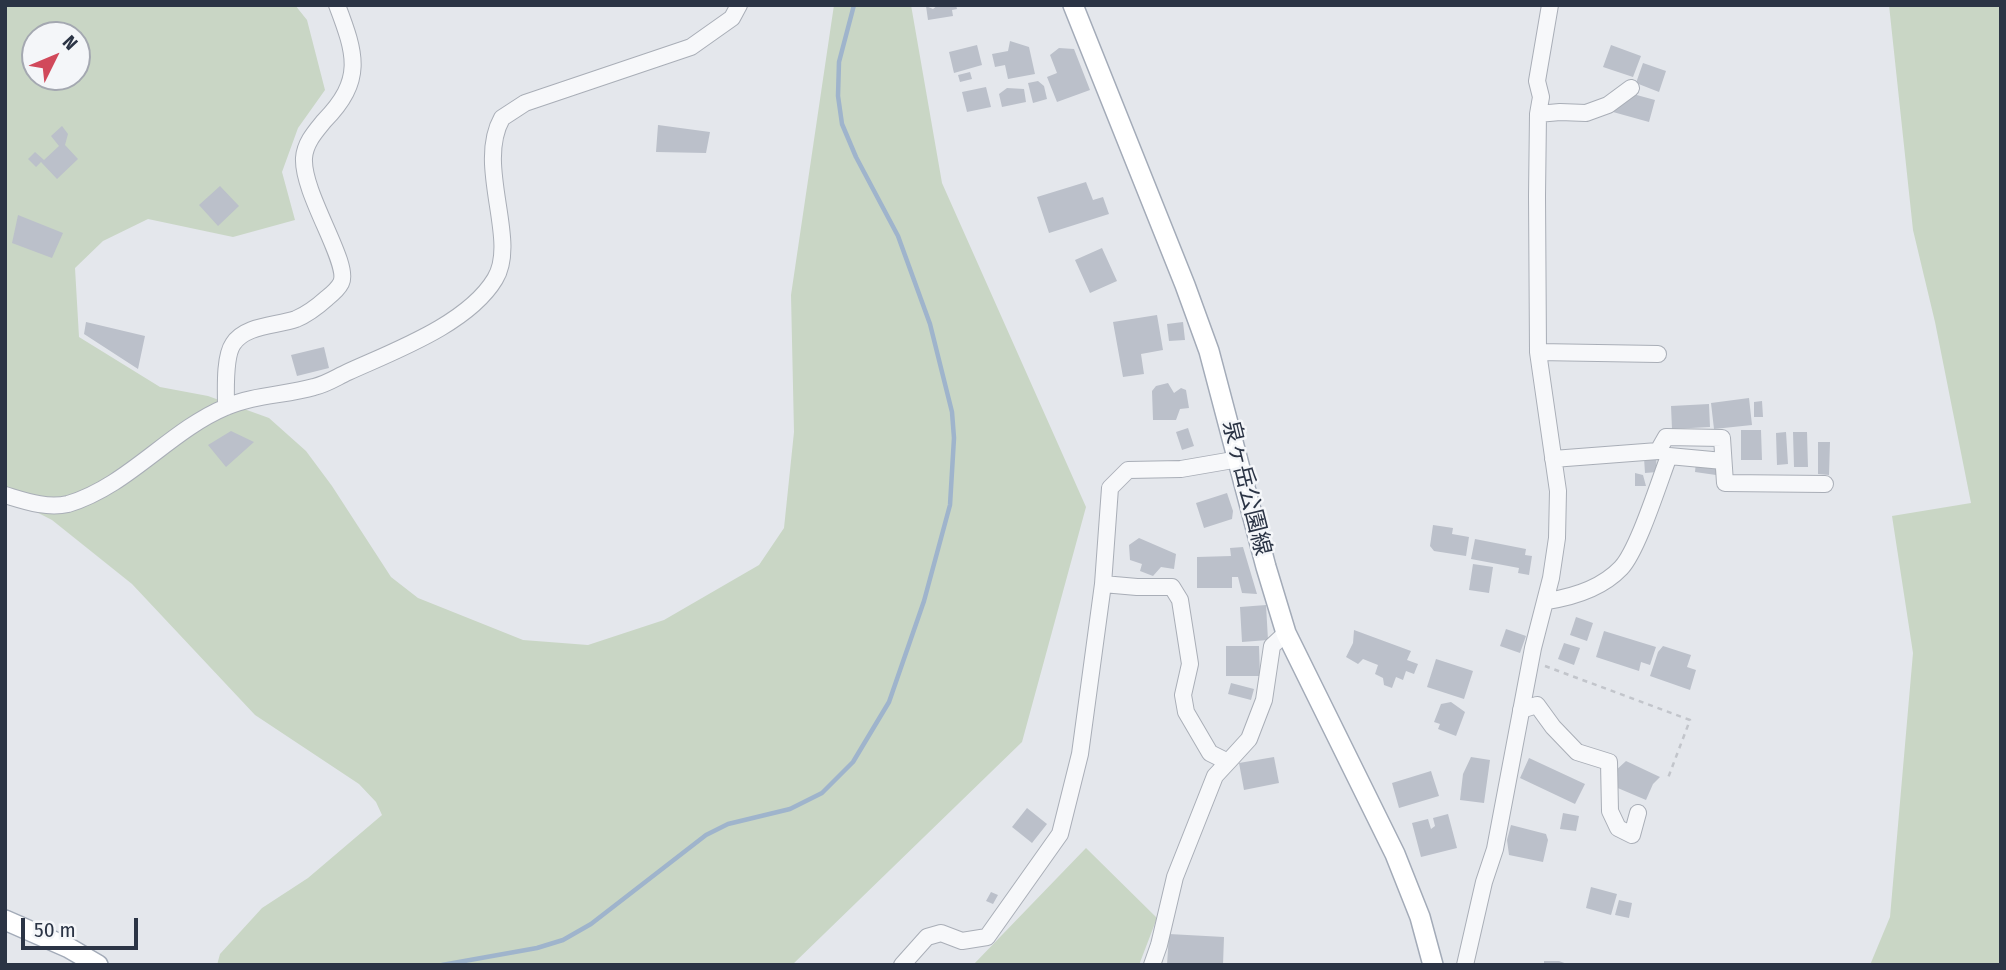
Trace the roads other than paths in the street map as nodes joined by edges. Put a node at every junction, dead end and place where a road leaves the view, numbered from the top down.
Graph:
1 (337, 5) edge
2 (739, 5) edge
3 (1073, 5) edge
4 (1550, 5) edge
5 (1631, 88) dead end
6 (1538, 114) junction
7 (1538, 352) junction
8 (1658, 354) dead end
9 (226, 407) junction
10 (1239, 459) junction
11 (1553, 459) junction
12 (1723, 460) junction
13 (1825, 484) dead end
14 (5, 495) edge
15 (1103, 584) junction
16 (1547, 601) junction
17 (1286, 632) junction
18 (1521, 710) junction
19 (1228, 762) junction
20 (1638, 813) dead end
21 (5, 920) edge
22 (98, 965) edge
23 (902, 965) edge
24 (1152, 965) edge
25 (1433, 965) edge
26 (1465, 965) edge

1 - 9 street
2 - 9 street
3 - 10 main road, 泉ヶ岳公園線
4 - 6 street
5 - 6 street
6 - 7 street
7 - 8 street
7 - 11 street
9 - 14 street
10 - 15 street
10 - 17 main road, 泉ヶ岳公園線
11 - 12 street
11 - 16 street
12 - 13 street
12 - 16 street
15 - 19 street
15 - 23 street
16 - 18 street
17 - 19 street
17 - 25 main road, 泉ヶ岳公園線
18 - 20 street
18 - 26 street
19 - 24 street
21 - 22 main road

